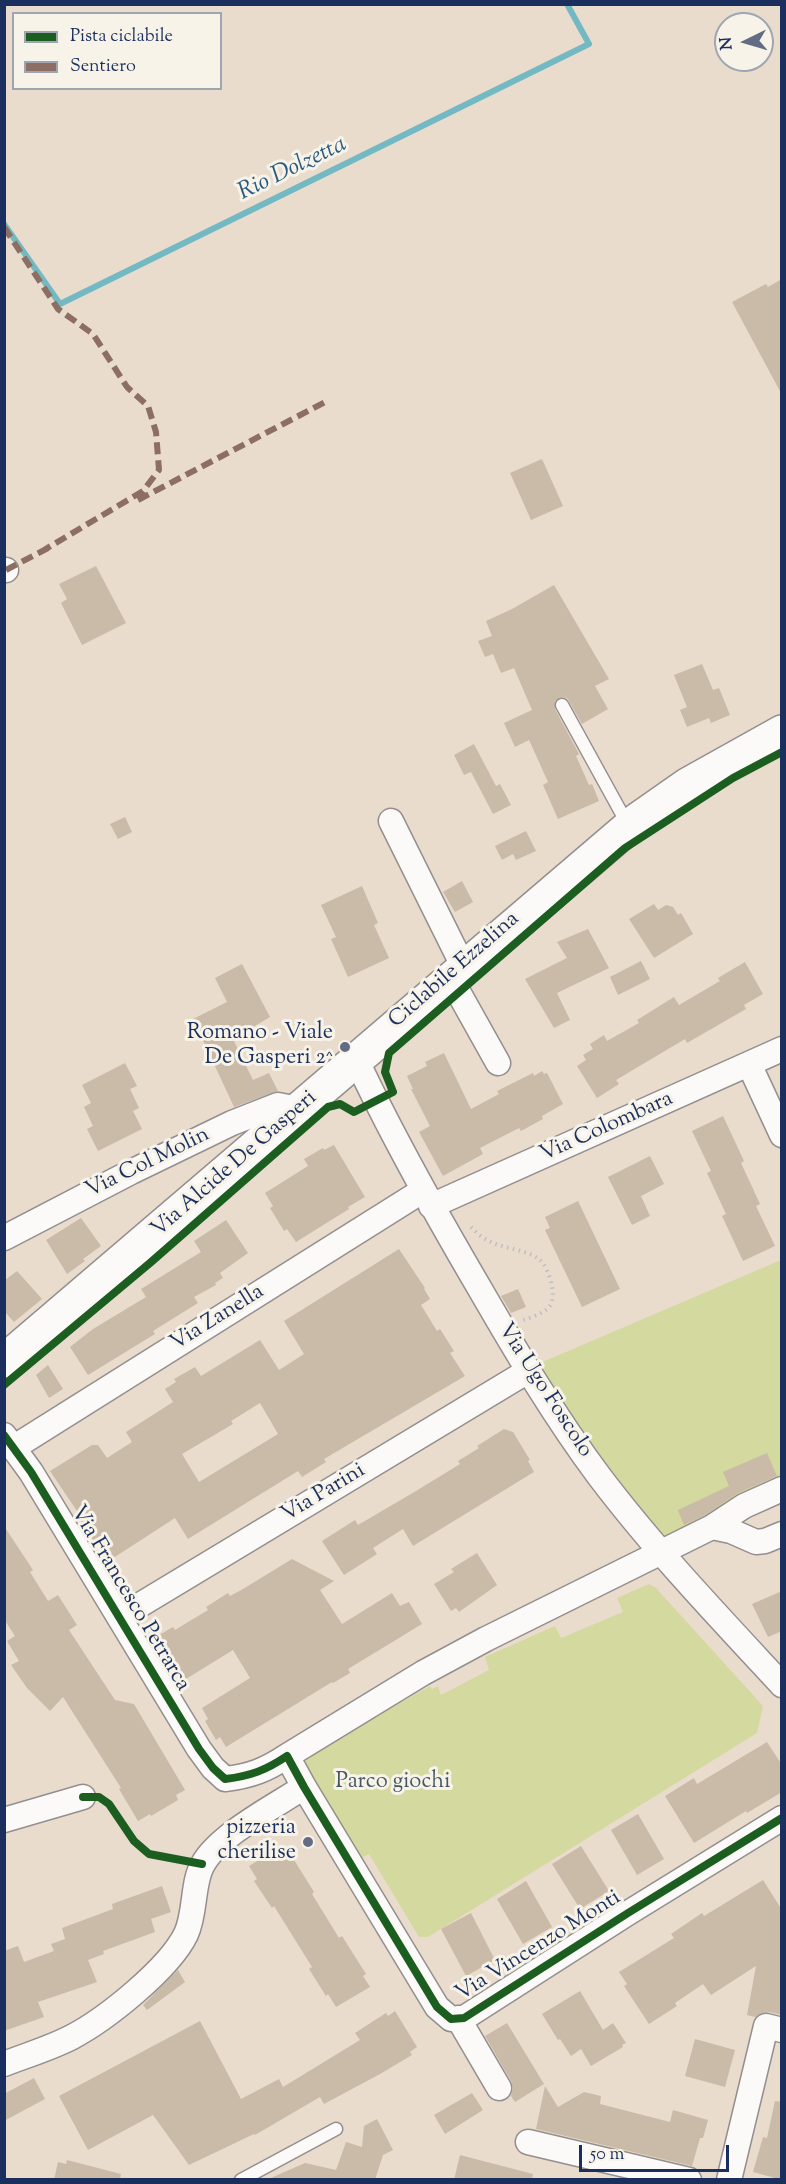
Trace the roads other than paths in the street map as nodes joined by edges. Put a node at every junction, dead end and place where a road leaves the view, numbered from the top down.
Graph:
1 (562, 705) dead end
2 (782, 732) edge
3 (391, 821) dead end
4 (628, 827) junction
5 (457, 974) junction
6 (782, 1049) edge
7 (357, 1061) junction
8 (498, 1063) dead end
9 (749, 1064) junction
10 (294, 1113) junction
11 (782, 1135) edge
12 (434, 1198) junction
13 (4, 1238) edge
14 (4, 1361) edge
15 (528, 1371) junction
16 (9, 1441) edge
17 (782, 1489) edge
18 (744, 1506) junction
19 (712, 1527) junction
20 (782, 1534) edge
21 (743, 1536) junction
22 (660, 1552) junction
23 (120, 1617) junction
24 (782, 1685) edge
25 (287, 1756) junction
26 (303, 1787) junction
27 (83, 1797) dead end
28 (782, 1818) edge
29 (4, 1820) edge
30 (458, 2018) junction
31 (782, 2030) edge
32 (4, 2064) edge
33 (499, 2088) dead end
34 (336, 2128) dead end
35 (528, 2142) dead end
36 (241, 2180) edge
37 (689, 2180) edge
38 (729, 2180) edge

1 - 4 lane
2 - 4 main road, Via Alcide De Gasperi
3 - 5 street
4 - 5 main road, Via Alcide De Gasperi
5 - 7 main road, Via Alcide De Gasperi
5 - 8 street
6 - 9 street, Via Colombara
7 - 10 main road, Via Alcide De Gasperi
7 - 12 street, Via Ugo Foscolo
9 - 11 street
9 - 12 street, Via Colombara
10 - 13 street, Via Col Molin
10 - 14 main road, Via Alcide De Gasperi
12 - 15 street, Via Ugo Foscolo
12 - 16 street, Via Zanella
15 - 22 street, Via Ugo Foscolo
15 - 23 street, Via Parini
16 - 23 street, Via Francesco Petrarca
17 - 18 street
18 - 19 street
18 - 21 street
19 - 21 street
19 - 22 street
20 - 21 street
22 - 24 street, Via Ugo Foscolo
22 - 25 street
23 - 25 street, Via Francesco Petrarca
25 - 26 street, Via Vincenzo Monti
26 - 30 street, Via Vincenzo Monti
26 - 32 street
27 - 29 street
28 - 30 street, Via Vincenzo Monti
30 - 33 street, Via Vincenzo Monti
31 - 38 street
34 - 36 lane
35 - 37 street

